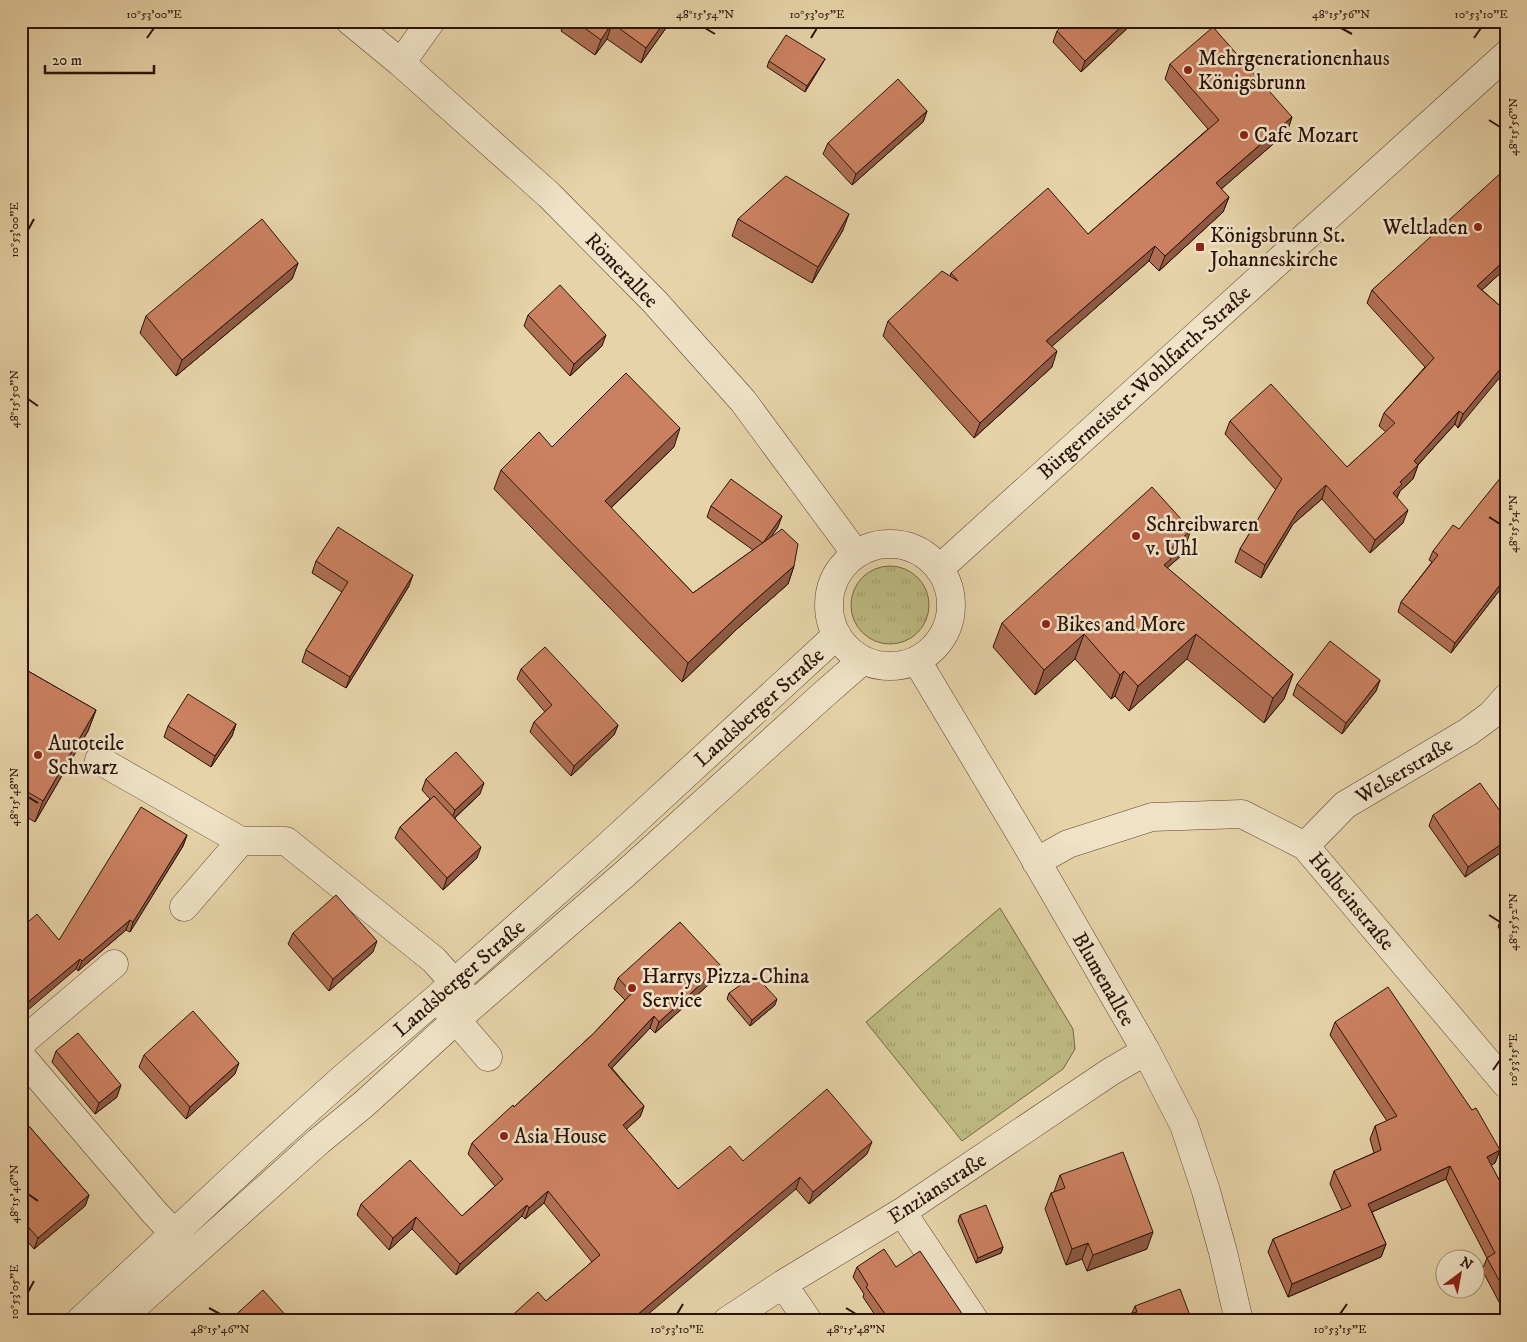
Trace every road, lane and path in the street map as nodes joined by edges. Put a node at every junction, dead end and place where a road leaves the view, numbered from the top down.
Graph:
1 (350, 21) edge
2 (431, 21) edge
3 (1506, 55) edge
4 (401, 63) junction
5 (856, 554) junction
6 (939, 569) junction
7 (837, 635) junction
8 (863, 660) junction
9 (917, 661) junction
10 (1506, 698) edge
11 (98, 760) dead end
12 (242, 840) junction
13 (1306, 846) junction
14 (1036, 862) junction
15 (184, 906) dead end
16 (114, 964) dead end
17 (445, 990) junction
18 (465, 1012) junction
19 (21, 1043) edge
20 (1146, 1052) junction
21 (21, 1056) edge
22 (488, 1057) dead end
23 (1506, 1084) edge
24 (902, 1212) junction
25 (174, 1233) junction
26 (194, 1254) junction
27 (783, 1284) junction
28 (80, 1321) edge
29 (118, 1321) edge
30 (726, 1321) edge
31 (808, 1321) edge
32 (975, 1321) edge
33 (1239, 1321) edge

1 - 4 street, Römerallee
2 - 4 street
3 - 6 street, Bürgermeister-Wohlfarth-Straße
4 - 5 street, Römerallee
5 - 6 street
5 - 7 street
6 - 9 street
7 - 8 street
7 - 17 street, Landsberger Straße
8 - 9 street
8 - 18 street, Landsberger Straße
9 - 14 street, Blumenallee
10 - 13 street, Welserstraße
11 - 12 street
12 - 15 street
12 - 17 street
13 - 14 street, Holbeinstraße
13 - 23 street, Holbeinstraße
14 - 20 street, Blumenallee
16 - 19 street
17 - 18 street
17 - 25 street, Landsberger Straße
18 - 22 street
18 - 26 street, Landsberger Straße
20 - 24 street, Enzianstraße
20 - 33 street, Blumenallee
21 - 25 street
24 - 27 street, Enzianstraße
24 - 32 street
25 - 26 street
25 - 28 street, Landsberger Straße
26 - 29 street, Landsberger Straße
27 - 30 street, Enzianstraße
27 - 31 street

